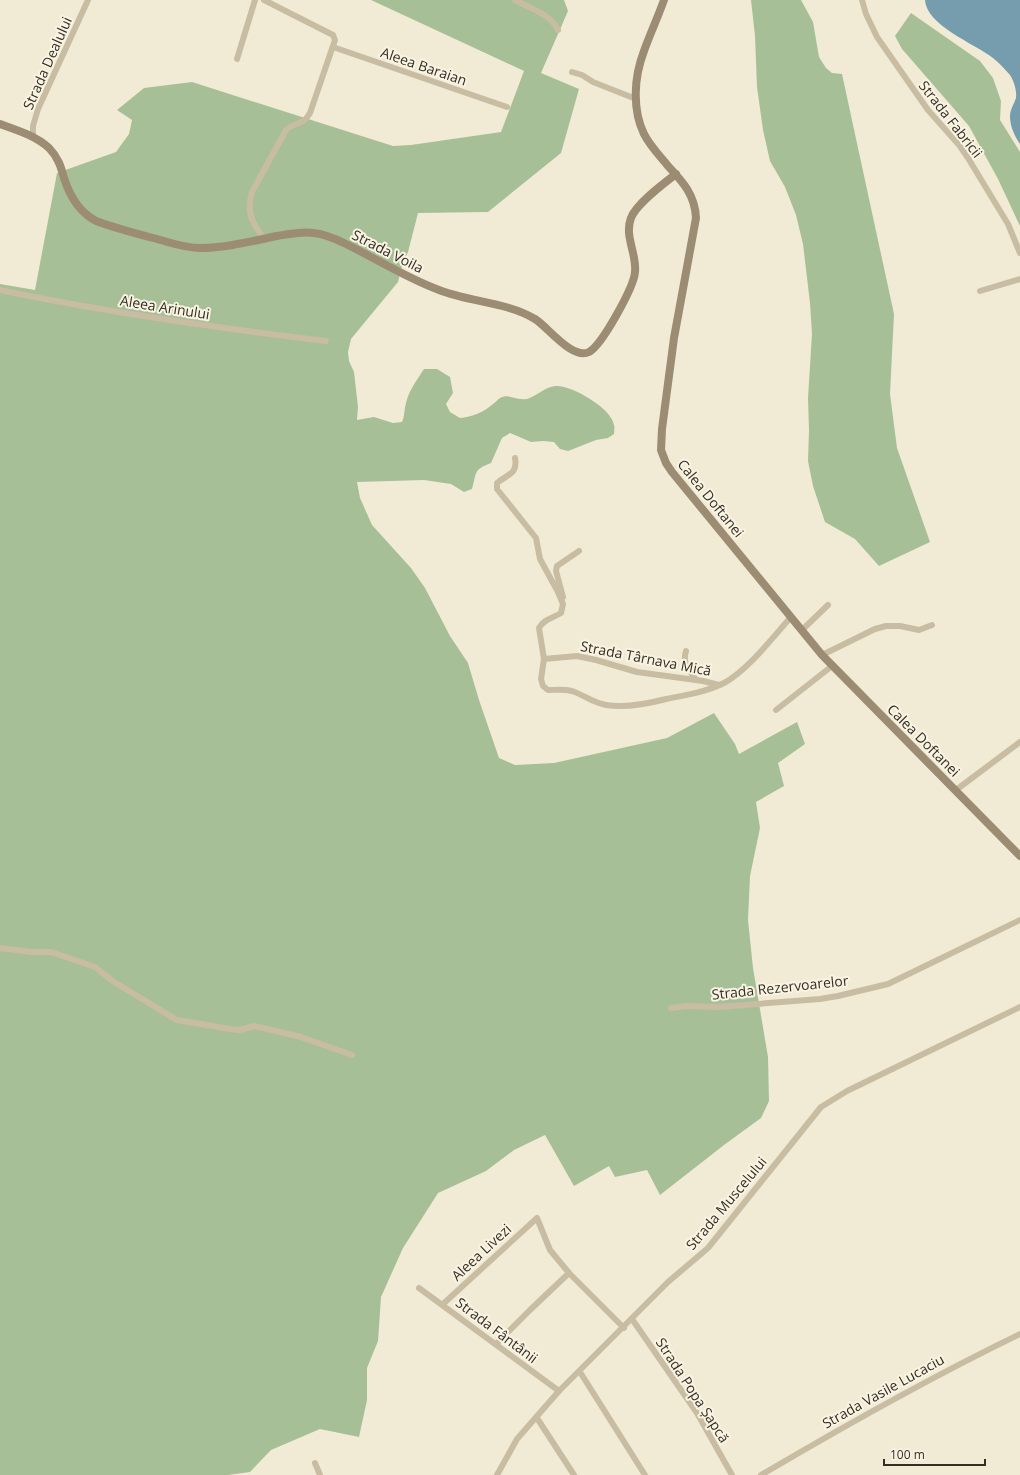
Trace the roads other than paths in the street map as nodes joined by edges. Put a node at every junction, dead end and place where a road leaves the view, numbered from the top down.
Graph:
1 (88, 0) edge
2 (255, 0) edge
3 (264, 0) edge
4 (515, 0) edge
5 (664, 0) edge
6 (862, 0) edge
7 (558, 30) dead end
8 (333, 47) junction
9 (237, 59) dead end
10 (572, 72) dead end
11 (636, 100) junction
12 (507, 107) dead end
13 (0, 124) edge
14 (33, 137) junction
15 (676, 174) junction
16 (264, 239) junction
17 (1020, 253) edge
18 (1020, 279) edge
19 (0, 290) edge
20 (980, 291) dead end
21 (326, 341) dead end
22 (515, 458) dead end
23 (579, 551) dead end
24 (563, 604) junction
25 (828, 605) dead end
26 (791, 617) junction
27 (932, 625) dead end
28 (802, 630) junction
29 (686, 651) dead end
30 (822, 655) junction
31 (544, 658) junction
32 (832, 666) junction
33 (696, 680) junction
34 (719, 685) junction
35 (776, 710) dead end
36 (1020, 742) edge
37 (956, 790) junction
38 (1020, 856) edge
39 (1020, 920) edge
40 (0, 948) edge
41 (1020, 1007) edge
42 (671, 1008) dead end
43 (352, 1055) dead end
44 (569, 1273) junction
45 (419, 1288) dead end
46 (443, 1304) junction
47 (632, 1319) junction
48 (624, 1328) junction
49 (1020, 1334) edge
50 (496, 1344) junction
51 (580, 1372) junction
52 (559, 1392) junction
53 (537, 1418) junction
54 (315, 1463) dead end
55 (320, 1475) edge
56 (497, 1475) edge
57 (574, 1475) edge
58 (645, 1475) edge
59 (732, 1475) edge
60 (761, 1475) edge

1 - 14 street, Strada Dealului
2 - 9 street
3 - 8 street
4 - 7 street
5 - 11 main road, Calea Doftanei
6 - 17 street, Strada Fabricii
8 - 12 street, Aleea Baraian
8 - 16 street
10 - 11 street
11 - 15 main road, Calea Doftanei
13 - 14 main road, Strada Voila
14 - 16 main road, Strada Voila
15 - 16 main road, Strada Voila
15 - 26 main road, Calea Doftanei
18 - 20 street
19 - 21 street, Aleea Arinului
22 - 24 street
23 - 24 street
24 - 31 street
25 - 28 street
26 - 28 main road, Calea Doftanei
26 - 34 street
27 - 30 street
28 - 30 main road, Calea Doftanei
29 - 33 street
30 - 32 main road, Calea Doftanei
31 - 33 street, Strada Târnava Mică
31 - 34 street
32 - 35 street
32 - 37 main road, Calea Doftanei
33 - 34 street, Strada Târnava Mică
36 - 37 street
37 - 38 main road, Calea Doftanei
39 - 42 street, Strada Rezervoarelor
40 - 43 street
41 - 47 street, Strada Muscelului
44 - 46 street, Aleea Livezi
44 - 48 street
44 - 50 street
45 - 46 street, Strada Fântânii
46 - 50 street, Strada Fântânii
47 - 48 street, Strada Muscelului
47 - 59 street, Strada Popa Șapcă
48 - 51 street, Strada Muscelului
49 - 60 street, Strada Vasile Lucaciu
50 - 52 street, Strada Fântânii
51 - 52 street, Strada Muscelului
51 - 58 street
52 - 53 street, Strada Muscelului
53 - 56 street, Strada Muscelului
53 - 57 street
54 - 55 street

